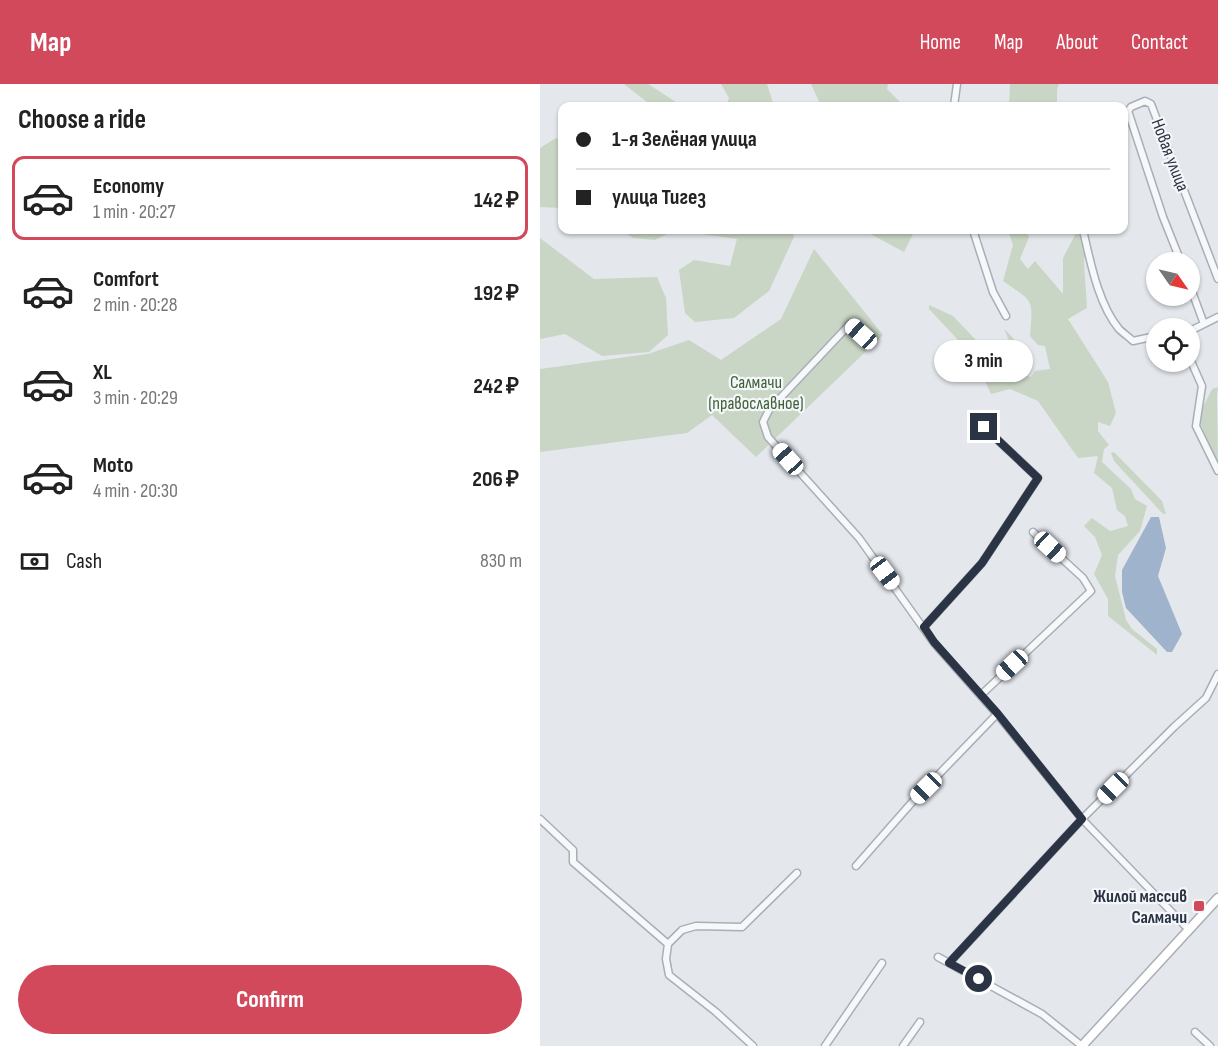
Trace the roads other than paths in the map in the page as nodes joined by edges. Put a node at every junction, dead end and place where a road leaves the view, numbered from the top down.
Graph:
1 (957, 84) edge
2 (955, 102) edge
3 (974, 234) edge
4 (1084, 234) edge
5 (1176, 252) edge
6 (1218, 279) edge
7 (1197, 306) edge
8 (1006, 316) dead end
9 (1218, 317) edge
10 (1204, 324) junction
11 (1200, 326) edge
12 (861, 334) dead end
13 (1146, 338) edge
14 (1196, 372) edge
15 (984, 427) dead end
16 (1218, 471) edge
17 (1033, 532) dead end
18 (924, 627) junction
19 (1218, 674) edge
20 (981, 695) junction
21 (998, 714) junction
22 (540, 819) edge
23 (1082, 819) junction
24 (856, 866) dead end
25 (797, 873) dead end
26 (1218, 898) edge
27 (1188, 929) junction
28 (668, 944) junction
29 (938, 957) dead end
30 (882, 963) dead end
31 (949, 963) junction
32 (920, 1022) dead end
33 (1195, 1032) dead end
34 (753, 1046) edge
35 (825, 1046) edge
36 (903, 1046) edge
37 (1082, 1046) edge
38 (1210, 1046) edge

1 - 2 street
3 - 8 street
4 - 13 street
5 - 6 street, Новая улица
7 - 10 street
9 - 10 street
10 - 11 street
12 - 18 street
14 - 16 street
15 - 18 street
17 - 20 street
18 - 20 street
19 - 23 street
20 - 21 street
21 - 23 street
21 - 24 street
22 - 28 street
23 - 27 street
23 - 31 street
25 - 28 street
26 - 27 street
27 - 37 street
28 - 34 street
29 - 31 street
30 - 35 street
31 - 37 street
32 - 36 street
33 - 38 street

